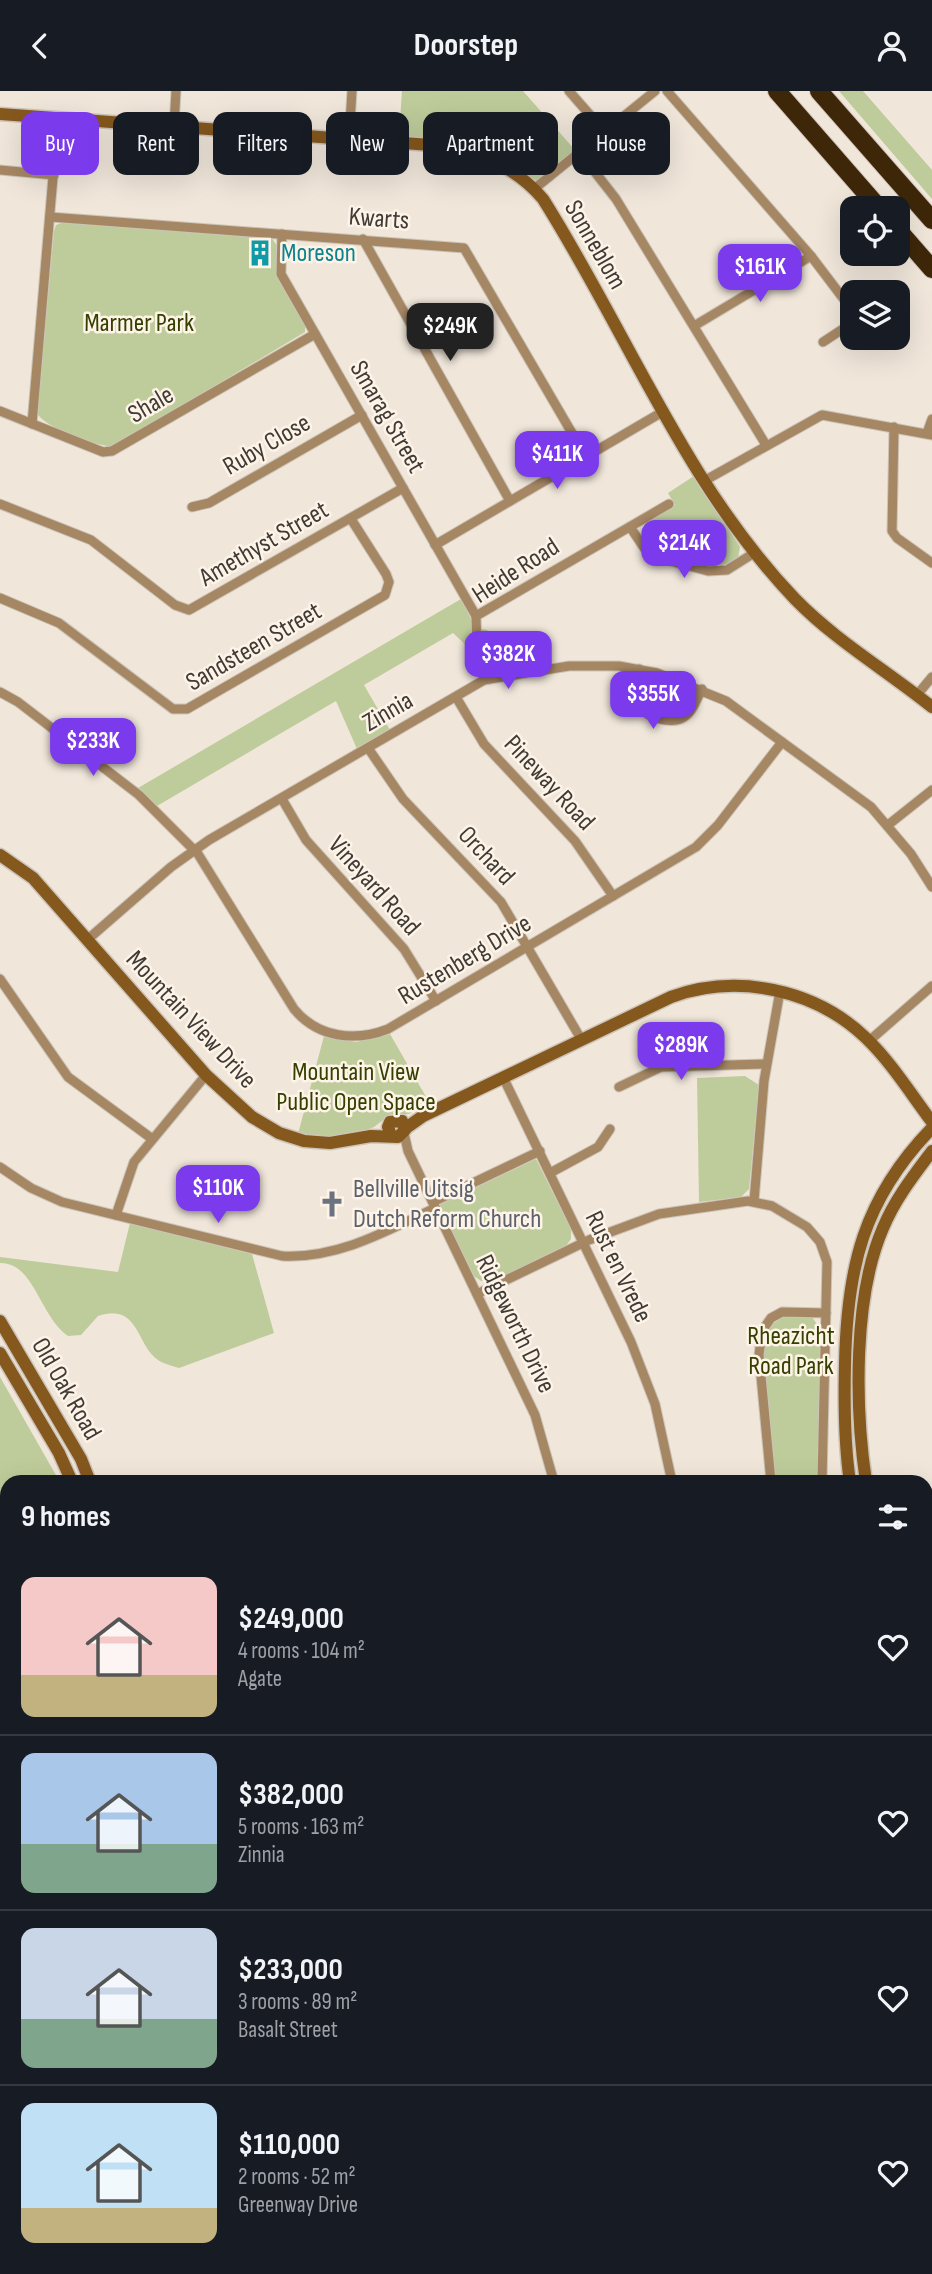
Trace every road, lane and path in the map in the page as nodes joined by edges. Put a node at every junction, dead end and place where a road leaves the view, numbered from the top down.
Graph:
1 (176, 91) edge
2 (352, 91) edge
3 (569, 91) edge
4 (655, 91) edge
5 (667, 91) edge
6 (777, 91) edge
7 (819, 91) edge
8 (827, 91) edge
9 (175, 112) edge
10 (351, 112) edge
11 (587, 112) edge
12 (629, 112) edge
13 (0, 114) edge
14 (21, 115) edge
15 (199, 128) edge
16 (856, 133) junction
17 (326, 137) edge
18 (409, 143) edge
19 (572, 159) edge
20 (0, 170) edge
21 (21, 172) edge
22 (54, 175) edge
23 (597, 175) edge
24 (534, 189) junction
25 (869, 196) edge
26 (50, 217) junction
27 (932, 220) edge
28 (282, 234) junction
29 (363, 239) junction
30 (910, 244) edge
31 (811, 256) junction
32 (932, 269) edge
33 (840, 294) edge
34 (694, 326) junction
35 (840, 331) edge
36 (315, 334) junction
37 (823, 342) dead end
38 (0, 411) edge
39 (664, 411) junction
40 (362, 415) junction
41 (932, 419) edge
42 (32, 424) junction
43 (894, 427) junction
44 (929, 434) edge
45 (766, 445) junction
46 (586, 457) junction
47 (704, 481) junction
48 (403, 488) junction
49 (510, 501) junction
50 (669, 503) dead end
51 (0, 504) edge
52 (192, 507) dead end
53 (351, 519) junction
54 (629, 527) junction
55 (435, 545) junction
56 (754, 553) junction
57 (932, 563) edge
58 (0, 598) edge
59 (476, 617) junction
60 (639, 669) junction
61 (932, 677) edge
62 (484, 680) junction
63 (702, 689) junction
64 (0, 692) edge
65 (917, 695) junction
66 (456, 697) junction
67 (932, 708) edge
68 (782, 741) junction
69 (368, 748) junction
70 (932, 790) edge
71 (282, 799) junction
72 (888, 825) junction
73 (193, 851) junction
74 (0, 855) edge
75 (0, 863) edge
76 (932, 887) edge
77 (43, 890) junction
78 (613, 896) junction
79 (87, 940) junction
80 (529, 946) junction
81 (0, 979) edge
82 (932, 986) edge
83 (780, 991) junction
84 (436, 1001) junction
85 (581, 1039) junction
86 (869, 1041) junction
87 (766, 1064) junction
88 (206, 1075) junction
89 (503, 1077) junction
90 (619, 1087) dead end
91 (932, 1122) edge
92 (932, 1128) edge
93 (397, 1129) junction
94 (610, 1129) dead end
95 (151, 1138) junction
96 (540, 1151) junction
97 (932, 1151) edge
98 (0, 1167) edge
99 (550, 1173) junction
100 (754, 1201) junction
101 (434, 1205) junction
102 (116, 1215) junction
103 (583, 1243) junction
104 (477, 1294) junction
105 (826, 1313) junction
106 (0, 1321) edge
107 (0, 1353) edge
108 (69, 1475) edge
109 (87, 1475) edge
110 (552, 1475) edge
111 (671, 1475) edge
112 (770, 1475) edge
113 (822, 1475) edge
114 (849, 1475) edge
115 (865, 1475) edge

1 - 9 street
2 - 10 street
3 - 11 street
4 - 12 street
5 - 31 street
6 - 25 highway
7 - 16 highway
8 - 16 highway
13 - 14 street, Sonneblom
15 - 17 street, Sonneblom
16 - 27 highway
18 - 24 street, Sonneblom
19 - 24 street
20 - 21 street
22 - 26 street
23 - 34 street
24 - 39 street, Sonneblom
26 - 28 street, Kwarts
26 - 42 street
28 - 29 street, Kwarts
28 - 36 street, Smarag Street
29 - 46 street, Kwarts
29 - 49 street
30 - 32 highway
31 - 33 street
31 - 34 street
34 - 45 street
35 - 37 street
36 - 40 street, Smarag Street
36 - 42 street, Shale
38 - 42 street, Shale
39 - 46 street
39 - 47 street, Sonneblom
40 - 48 street, Smarag Street
40 - 52 street, Ruby Close
41 - 44 street
43 - 44 street
43 - 45 street
43 - 57 street
45 - 47 street
46 - 49 street
47 - 56 street, Sonneblom
48 - 53 street, Amethyst Street
48 - 55 street, Smarag Street
49 - 55 street
50 - 54 street, Heide Road
51 - 53 street, Amethyst Street
53 - 58 street, Sandsteen Street
54 - 56 street
54 - 59 street, Heide Road
55 - 59 street, Smarag Street
56 - 65 street, Sonneblom
59 - 62 street, Heide Road
60 - 62 street, Zinnia
60 - 63 street, Zinnia
60 - 63 street
61 - 65 street
62 - 66 street, Zinnia
63 - 68 street, Zinnia
64 - 73 street, Rustenberg Drive
65 - 67 street, Sonneblom
66 - 69 street, Zinnia
66 - 78 street, Pineway Road
68 - 72 street, Zinnia
68 - 78 street, Rustenberg Drive
69 - 71 street, Zinnia
69 - 80 street, Orchard
70 - 72 street
71 - 73 street, Zinnia
71 - 84 street, Vineyard Road
72 - 76 street, Zinnia
73 - 79 street, Zinnia
73 - 84 street, Rustenberg Drive
74 - 77 street, Mountain View Drive
75 - 77 street, Mountain View Drive
77 - 79 street, Mountain View Drive
78 - 80 street, Rustenberg Drive
79 - 88 street, Mountain View Drive
80 - 84 street, Rustenberg Drive
80 - 85 street, Orchard
81 - 95 street
82 - 86 street
83 - 85 street, Mountain View Drive
83 - 86 street, Mountain View Drive
83 - 87 street
85 - 89 street, Mountain View Drive
86 - 91 street, Mountain View Drive
87 - 90 street
87 - 100 street
88 - 93 street, Mountain View Drive
88 - 95 street
89 - 93 street, Mountain View Drive
89 - 96 street, Rust en Vrede
92 - 114 street
93 - 101 street, Ridgeworth Drive
94 - 99 street
95 - 102 street
96 - 99 street, Rust en Vrede
96 - 101 street
97 - 115 street
98 - 102 street
99 - 103 street, Rust en Vrede
100 - 103 street
100 - 105 street
101 - 102 street
101 - 104 street, Ridgeworth Drive
103 - 104 street
103 - 111 street, Rust en Vrede
104 - 110 street, Ridgeworth Drive
105 - 112 street
105 - 113 street
106 - 109 street, Old Oak Road
107 - 108 street, Old Oak Road

